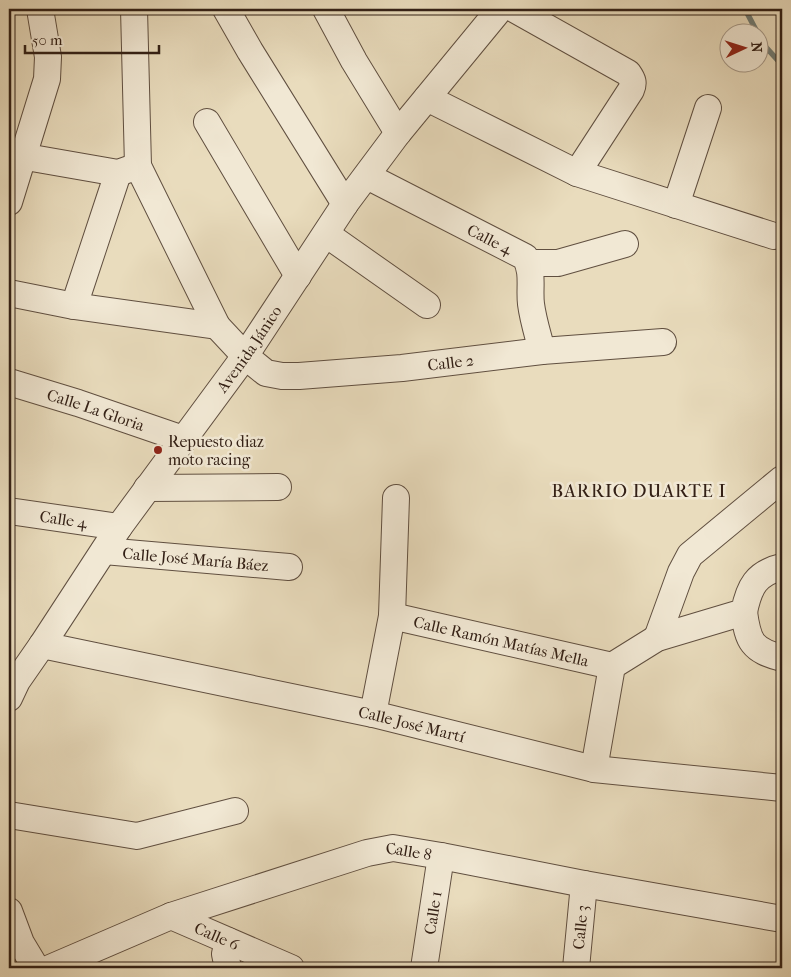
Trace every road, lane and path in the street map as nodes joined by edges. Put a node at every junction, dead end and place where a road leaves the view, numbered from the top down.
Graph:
1 (40, 9) edge
2 (134, 9) edge
3 (226, 9) edge
4 (326, 9) edge
5 (514, 9) edge
6 (485, 15) edge
7 (427, 98) junction
8 (708, 108) dead end
9 (206, 122) dead end
10 (398, 133) junction
11 (16, 155) edge
12 (128, 170) junction
13 (577, 173) junction
14 (367, 176) junction
15 (9, 202) edge
16 (346, 204) junction
17 (676, 205) junction
18 (326, 234) junction
19 (774, 236) dead end
20 (625, 244) dead end
21 (528, 264) junction
22 (298, 276) junction
23 (9, 293) edge
24 (426, 305) dead end
25 (74, 306) junction
26 (217, 326) junction
27 (663, 342) dead end
28 (542, 351) junction
29 (246, 356) junction
30 (9, 382) edge
31 (183, 439) junction
32 (782, 479) edge
33 (278, 487) dead end
34 (147, 488) junction
35 (396, 498) dead end
36 (9, 511) edge
37 (119, 527) junction
38 (104, 551) junction
39 (289, 567) dead end
40 (782, 567) edge
41 (744, 612) junction
42 (392, 616) junction
43 (657, 638) junction
44 (42, 645) junction
45 (782, 658) edge
46 (612, 666) junction
47 (11, 687) edge
48 (373, 714) junction
49 (594, 769) junction
50 (782, 788) edge
51 (235, 811) dead end
52 (9, 814) edge
53 (441, 856) junction
54 (584, 884) junction
55 (9, 911) edge
56 (171, 916) junction
57 (782, 919) edge
58 (228, 941) junction
59 (15, 944) edge
60 (36, 968) edge
61 (50, 968) edge
62 (228, 968) edge
63 (291, 968) edge
64 (424, 968) edge
65 (576, 968) edge

1 - 11 street
2 - 12 street
3 - 16 street
4 - 10 street
5 - 13 street
6 - 7 street, Avenida Jánico
7 - 10 street, Avenida Jánico
7 - 13 street
8 - 17 street
9 - 22 street
10 - 14 street, Avenida Jánico
11 - 12 street
11 - 15 street
12 - 25 street
12 - 26 street, Calle 2
13 - 17 street
14 - 16 street, Avenida Jánico
14 - 21 street, Calle 4
16 - 18 street, Avenida Jánico
17 - 19 street
18 - 22 street, Avenida Jánico
18 - 24 street
20 - 21 street
21 - 28 street, Calle 4
22 - 29 street, Avenida Jánico
23 - 25 street
25 - 26 street
26 - 29 street, Calle 2
27 - 28 street, Calle 2
28 - 29 street, Calle 2
29 - 31 street, Avenida Jánico
30 - 31 street, Calle La Gloria
31 - 34 street, Avenida Jánico
32 - 43 street
33 - 34 street
34 - 37 street, Avenida Jánico
35 - 42 street
36 - 37 street, Calle 4
37 - 38 street, Avenida Jánico
38 - 39 street, Calle José María Báez
38 - 44 street, Avenida Jánico
40 - 41 street
41 - 43 street
41 - 45 street
42 - 46 street, Calle Ramón Matías Mella
42 - 48 street
43 - 46 street
44 - 47 street, Avenida Jánico
44 - 48 street, Calle José Martí
46 - 49 street
48 - 49 street, Calle José Martí
49 - 50 street, Calle José Martí
51 - 52 street
53 - 54 street, Calle 8
53 - 56 street, Calle 8
53 - 64 street, Calle 1
54 - 57 street, Calle 8
54 - 65 street, Calle 3
55 - 59 street
56 - 58 street, Calle 6
56 - 61 street, Calle 8
58 - 62 street
58 - 63 street, Calle 6
59 - 60 street

